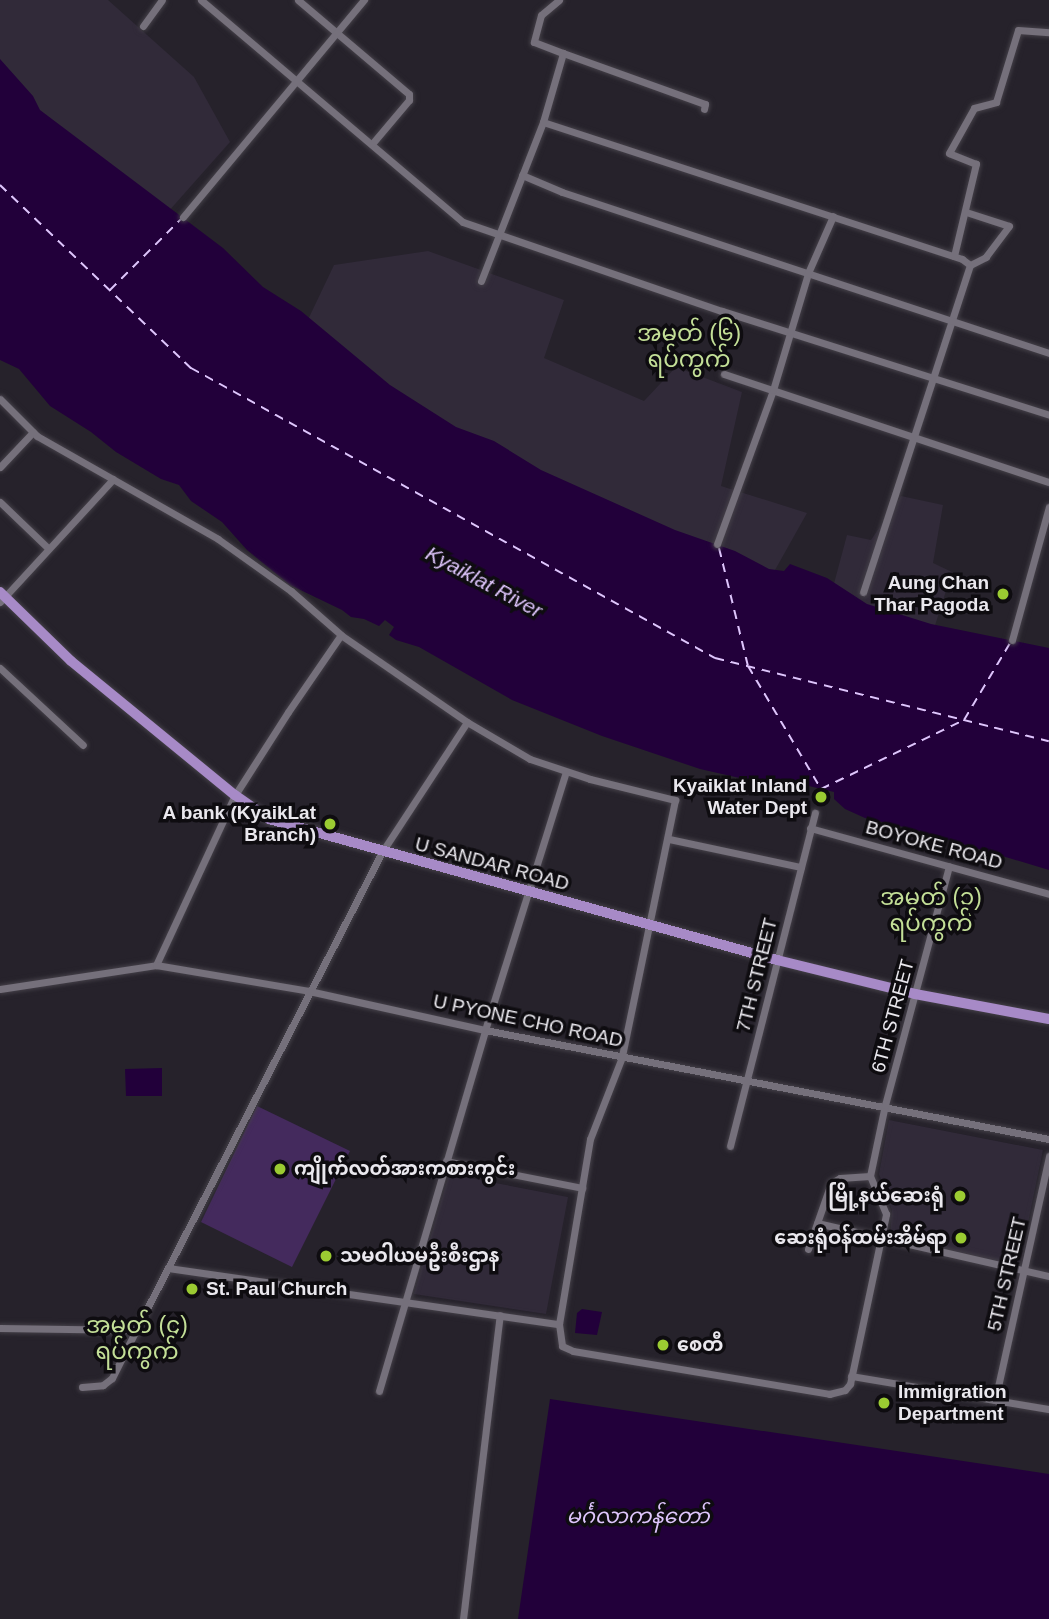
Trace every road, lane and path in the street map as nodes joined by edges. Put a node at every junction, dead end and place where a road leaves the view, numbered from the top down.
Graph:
1 (162, 0) edge
2 (201, 0) edge
3 (298, 0) edge
4 (364, 0) edge
5 (559, 0) edge
6 (143, 26) dead end
7 (337, 32) junction
8 (1049, 32) edge
9 (563, 53) junction
10 (296, 80) junction
11 (704, 109) dead end
12 (543, 122) junction
13 (372, 144) junction
14 (522, 175) junction
15 (966, 212) junction
16 (833, 216) junction
17 (183, 217) dead end
18 (500, 236) junction
19 (954, 256) junction
20 (970, 265) junction
21 (808, 273) junction
22 (481, 281) dead end
23 (951, 321) junction
24 (790, 333) junction
25 (1049, 353) edge
26 (724, 374) dead end
27 (934, 379) junction
28 (774, 390) junction
29 (0, 399) edge
30 (1049, 415) edge
31 (33, 432) junction
32 (915, 435) junction
33 (0, 467) edge
34 (113, 479) junction
35 (1049, 482) edge
36 (0, 502) edge
37 (1049, 507) edge
38 (718, 544) dead end
39 (48, 548) junction
40 (863, 592) dead end
41 (2, 597) edge
42 (341, 635) junction
43 (1012, 640) dead end
44 (0, 668) edge
45 (467, 722) junction
46 (83, 745) dead end
47 (566, 772) junction
48 (236, 795) junction
49 (814, 813) dead end
50 (810, 828) junction
51 (669, 839) junction
52 (382, 852) junction
53 (949, 866) junction
54 (801, 867) junction
55 (530, 892) junction
56 (1049, 894) edge
57 (650, 925) junction
58 (778, 960) junction
59 (156, 965) junction
60 (0, 989) edge
61 (309, 991) junction
62 (915, 994) junction
63 (1049, 1019) edge
64 (485, 1030) junction
65 (622, 1057) junction
66 (747, 1080) junction
67 (885, 1105) junction
68 (1049, 1139) edge
69 (730, 1146) dead end
70 (1049, 1156) edge
71 (446, 1161) junction
72 (870, 1176) junction
73 (582, 1188) junction
74 (817, 1223) junction
75 (882, 1239) junction
76 (808, 1249) dead end
77 (168, 1268) junction
78 (1024, 1270) junction
79 (1049, 1276) edge
80 (404, 1301) junction
81 (500, 1315) junction
82 (559, 1324) junction
83 (0, 1328) edge
84 (136, 1330) junction
85 (852, 1376) junction
86 (82, 1387) dead end
87 (379, 1391) dead end
88 (995, 1400) junction
89 (1049, 1409) edge
90 (463, 1619) edge

1 - 6 street
2 - 10 street
3 - 7 street
4 - 7 street
5 - 9 street
7 - 10 street
7 - 13 street
8 - 15 street
9 - 11 street
9 - 12 street
10 - 13 street
10 - 17 street
12 - 14 street
12 - 16 street
13 - 18 street
14 - 18 street
14 - 21 street
15 - 19 street
15 - 20 street
16 - 19 street
16 - 21 street
18 - 22 street
18 - 24 street
19 - 20 street
20 - 23 street
21 - 23 street
21 - 24 street
23 - 25 street
23 - 27 street
24 - 27 street
24 - 28 street
26 - 28 street
27 - 30 street
27 - 32 street
28 - 32 street
28 - 38 street
29 - 31 street
31 - 33 street
31 - 34 street
32 - 35 street
32 - 40 street
34 - 39 street
34 - 42 street
36 - 39 street
37 - 43 street
39 - 41 street
41 - 48 main road, U SANDAR ROAD
42 - 45 street
42 - 48 street
44 - 46 street
45 - 47 street
45 - 52 street
47 - 51 street
47 - 55 street
48 - 52 main road, U SANDAR ROAD
48 - 59 street
49 - 50 street, 7TH STREET
50 - 53 street, BOYOKE ROAD
50 - 54 street, 7TH STREET
51 - 54 street
51 - 57 street
52 - 55 main road, U SANDAR ROAD
52 - 61 street
53 - 56 street, BOYOKE ROAD
53 - 62 street, 6TH STREET
54 - 58 street, 7TH STREET
55 - 57 main road, U SANDAR ROAD
55 - 64 street
57 - 58 main road, U SANDAR ROAD
57 - 65 street
58 - 62 main road, U SANDAR ROAD
58 - 66 street, 7TH STREET
59 - 60 street, U PYONE CHO ROAD
59 - 61 street, U PYONE CHO ROAD
61 - 64 street, U PYONE CHO ROAD
61 - 77 street
62 - 63 main road, U SANDAR ROAD
62 - 67 street, 6TH STREET
64 - 65 street, U PYONE CHO ROAD
64 - 71 street
65 - 66 street, U PYONE CHO ROAD
65 - 73 street
66 - 67 street, U PYONE CHO ROAD
66 - 69 street, 7TH STREET
67 - 68 street, U PYONE CHO ROAD
67 - 72 street, 6TH STREET
70 - 78 street, 5TH STREET
71 - 73 street
71 - 80 street
72 - 74 street
72 - 75 street
73 - 82 street
74 - 75 street
74 - 76 street
75 - 78 street
75 - 85 street
77 - 80 street
77 - 84 street
78 - 79 street
78 - 88 street, 5TH STREET
80 - 81 street
80 - 87 street
81 - 82 street
81 - 90 street
82 - 85 street
83 - 84 street
84 - 86 street
85 - 88 street
88 - 89 street

